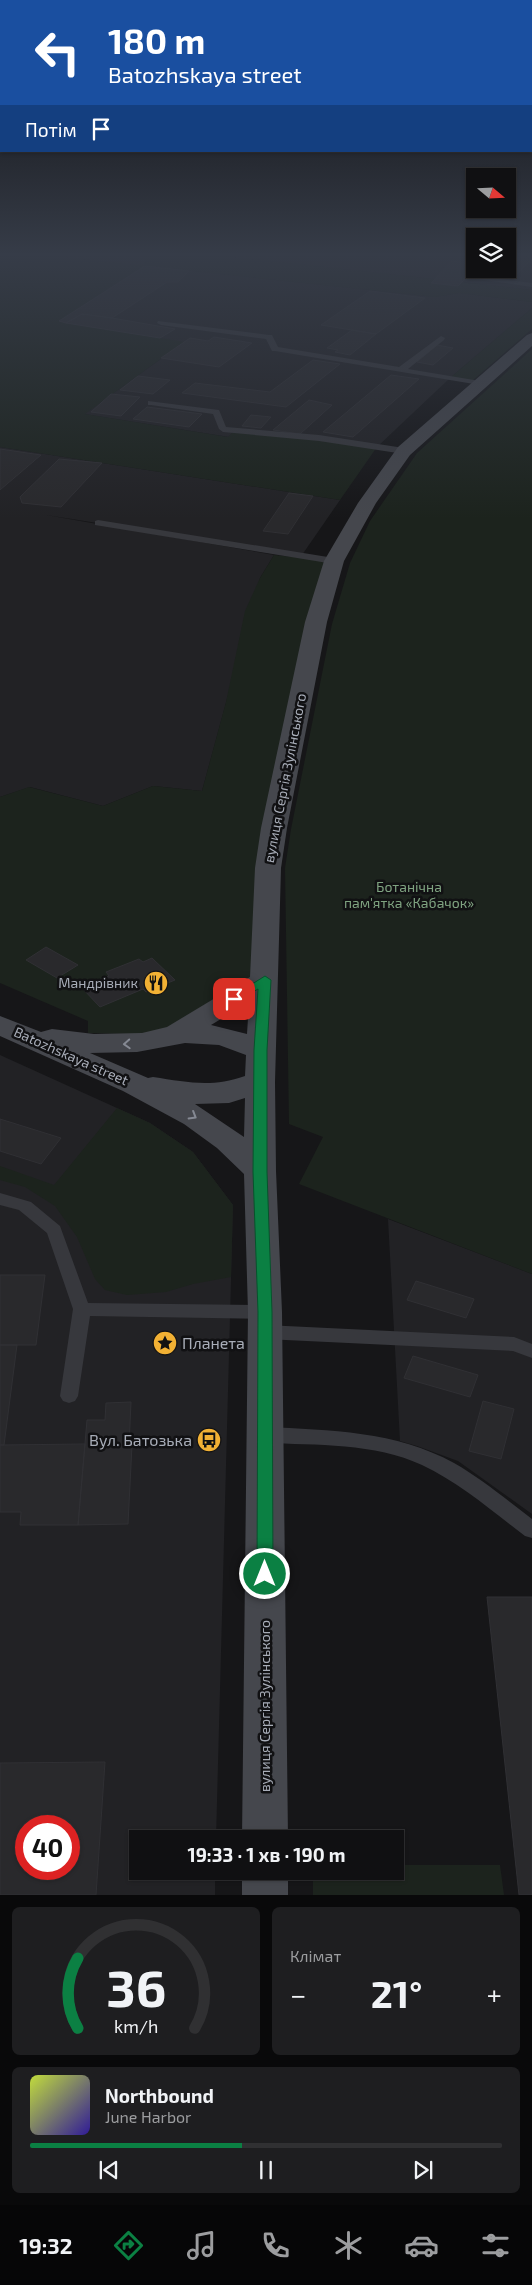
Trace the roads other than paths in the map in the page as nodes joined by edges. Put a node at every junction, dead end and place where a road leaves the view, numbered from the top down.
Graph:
1 (272, 342) edge
2 (435, 342) edge
3 (527, 342) edge
4 (401, 370) junction
5 (480, 383) junction
6 (151, 403) dead end
7 (404, 451) junction
8 (98, 524) dead end
9 (334, 561) junction
10 (265, 980) junction
11 (2, 1029) edge
12 (175, 1034) junction
13 (260, 1050) junction
14 (260, 1082) junction
15 (134, 1084) junction
16 (260, 1172) junction
17 (0, 1199) edge
18 (82, 1309) junction
19 (265, 1322) junction
20 (532, 1351) edge
21 (69, 1396) dead end
22 (265, 1435) junction
23 (532, 1530) edge
24 (265, 1830) edge
25 (265, 1880) edge
26 (265, 1895) edge

1 - 4 lane
2 - 4 lane
3 - 5 street, вулиця Сергія Зулінського
4 - 5 lane
5 - 7 street, вулиця Сергія Зулінського
6 - 7 lane
7 - 9 street, вулиця Сергія Зулінського
8 - 9 lane
9 - 10 street, вулиця Сергія Зулінського
10 - 12 street, Batozhskaya street
10 - 13 street, вулиця Сергія Зулінського
12 -> 11 street, Batozhskaya street
11 - 15 street, Batozhskaya street
12 - 13 street, Batozhskaya street
13 - 14 street, вулиця Сергія Зулінського
14 - 15 street, Batozhskaya street
14 - 16 street, вулиця Сергія Зулінського
15 -> 16 street, Batozhskaya street
16 - 19 street, вулиця Сергія Зулінського
17 - 18 lane
18 - 19 lane
18 - 21 lane
19 - 20 lane
19 - 22 street, вулиця Сергія Зулінського
22 - 23 lane
22 - 24 street, вулиця Сергія Зулінського
25 - 26 street

